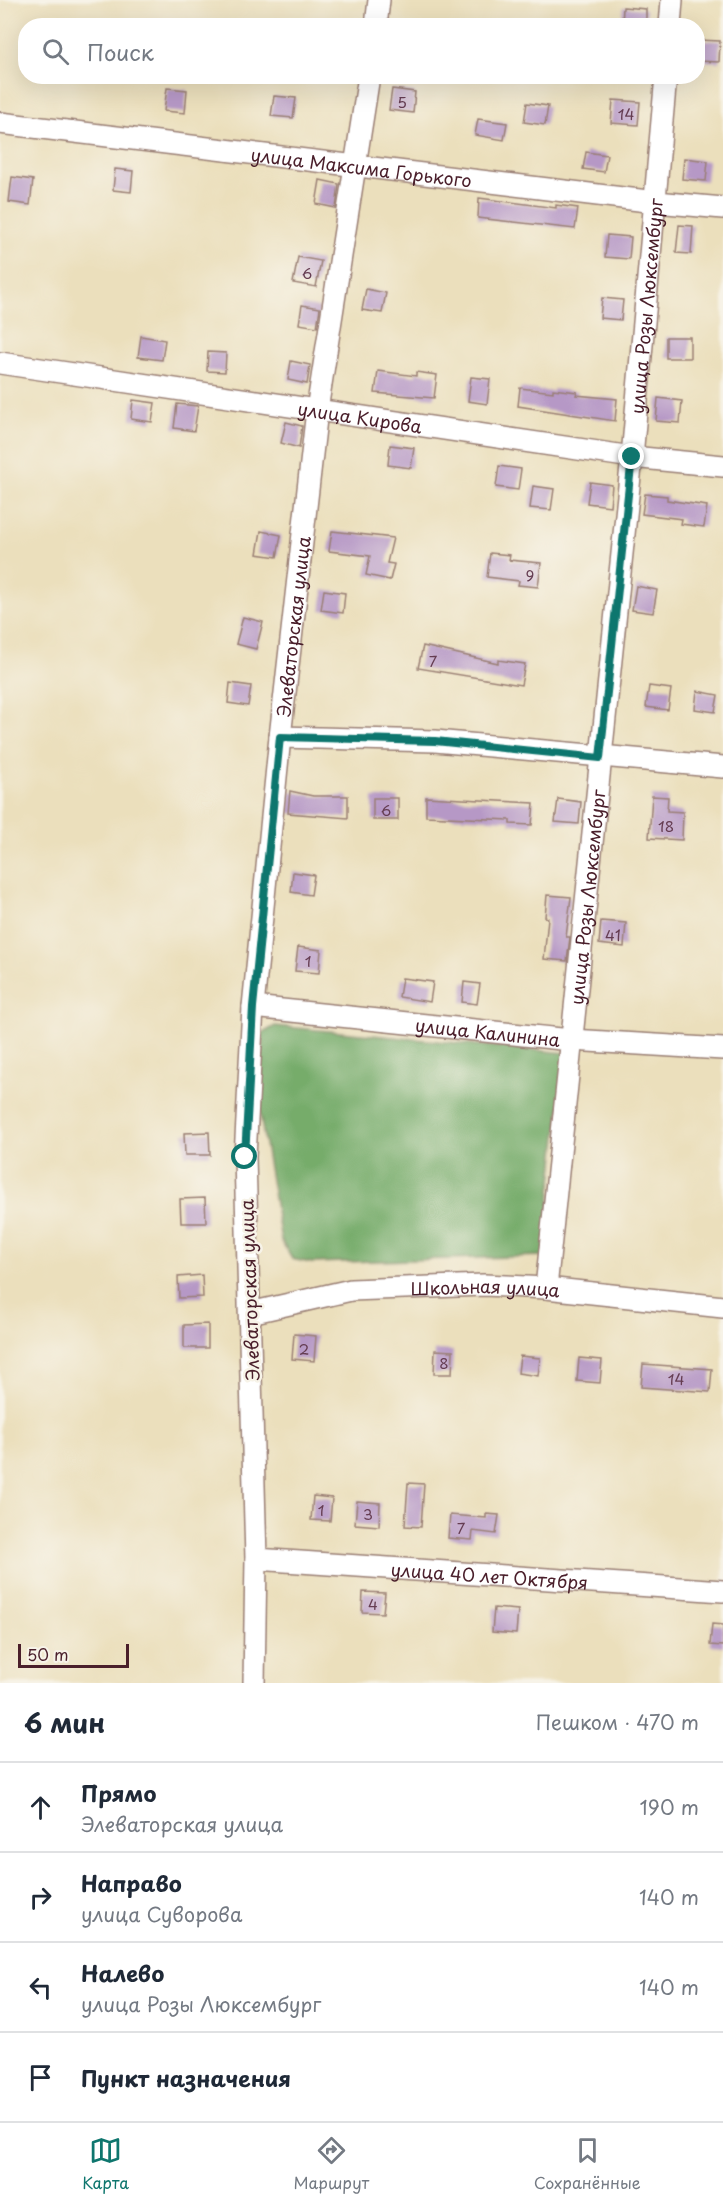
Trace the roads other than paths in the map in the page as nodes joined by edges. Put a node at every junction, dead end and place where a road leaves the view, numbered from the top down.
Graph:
1 (379, 0) edge
2 (672, 0) edge
3 (377, 18) edge
4 (671, 18) edge
5 (368, 84) edge
6 (665, 84) edge
7 (0, 123) edge
8 (356, 167) junction
9 (656, 202) junction
10 (723, 208) edge
11 (0, 363) edge
12 (317, 410) junction
13 (632, 457) junction
14 (723, 466) edge
15 (280, 737) junction
16 (600, 758) junction
17 (723, 767) edge
18 (253, 1007) junction
19 (571, 1040) junction
20 (723, 1049) edge
21 (546, 1287) junction
22 (723, 1307) edge
23 (250, 1312) junction
24 (256, 1559) junction
25 (723, 1591) edge
26 (254, 1683) edge

1 - 3 street
2 - 4 street
5 - 8 street, Элеваторская улица
6 - 9 street, улица Розы Люксембург
7 - 8 street, улица Максима Горького
8 - 9 street, улица Максима Горького
8 - 12 street, Элеваторская улица
9 - 10 street, улица Максима Горького
9 - 13 street, улица Розы Люксембург
11 - 12 street, улица Кирова
12 - 13 street, улица Кирова
12 - 15 street, Элеваторская улица
13 - 14 street, улица Кирова
13 - 16 street, улица Розы Люксембург
15 - 16 street
15 - 18 street, Элеваторская улица
16 - 17 street
16 - 19 street, улица Розы Люксембург
18 - 19 street, улица Калинина
18 - 23 street, Элеваторская улица
19 - 20 street, улица Калинина
19 - 21 street, улица Розы Люксембург
21 - 22 street, Школьная улица
21 - 23 street, Школьная улица
23 - 24 street, Элеваторская улица
24 - 25 street, улица 40 лет Октября
24 - 26 street, Элеваторская улица

